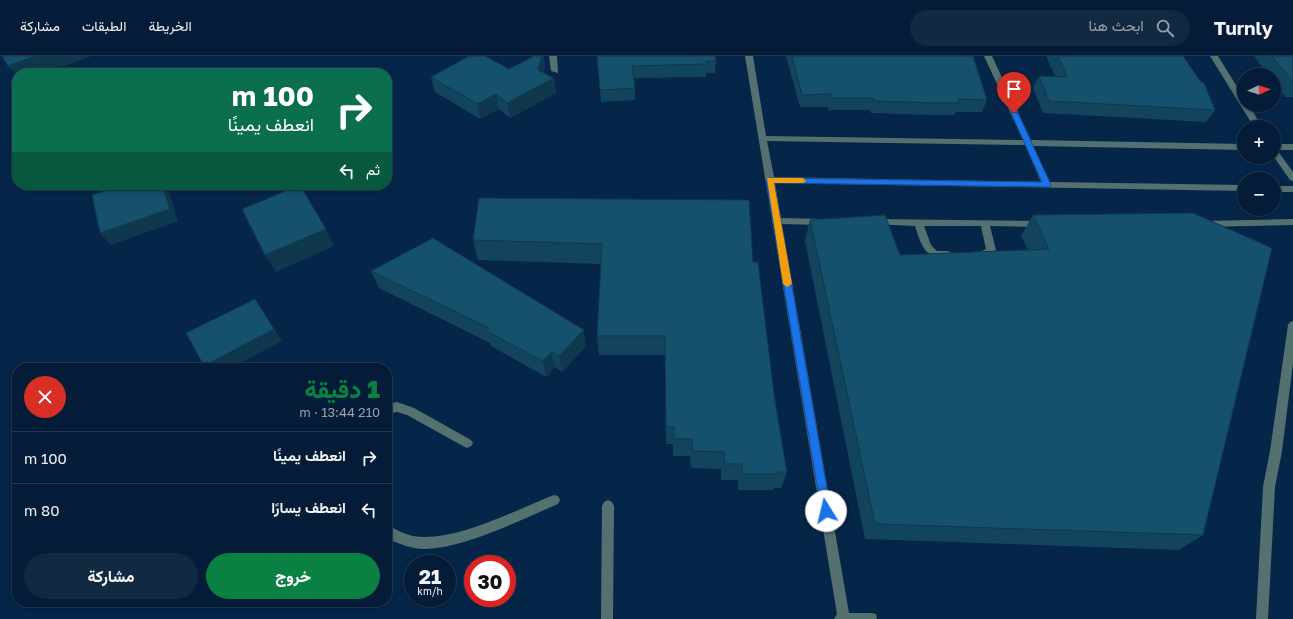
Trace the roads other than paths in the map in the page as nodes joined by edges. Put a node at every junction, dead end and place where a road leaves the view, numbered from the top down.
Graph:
1 (553, 56) edge
2 (749, 56) edge
3 (988, 56) edge
4 (1214, 56) edge
5 (555, 71) dead end
6 (1237, 93) edge
7 (762, 138) junction
8 (1028, 142) junction
9 (1237, 147) edge
10 (1281, 147) edge
11 (1293, 147) edge
12 (1281, 162) edge
13 (1293, 178) edge
14 (770, 180) junction
15 (1048, 185) junction
16 (1237, 188) edge
17 (1281, 189) edge
18 (1293, 189) edge
19 (777, 221) junction
20 (832, 222) edge
21 (863, 222) edge
22 (918, 222) junction
23 (1293, 222) edge
24 (985, 223) junction
25 (1049, 224) edge
26 (1192, 224) edge
27 (1293, 325) edge
28 (392, 408) edge
29 (467, 443) dead end
30 (554, 500) dead end
31 (608, 506) dead end
32 (392, 535) edge
33 (607, 619) edge
34 (843, 619) edge
35 (871, 619) edge
36 (1262, 619) edge

1 - 5 street
2 - 7 street
3 - 8 street
4 - 6 street
7 - 8 street
7 - 14 street
8 - 9 street
8 - 15 street
10 - 11 street
12 - 13 street
14 - 15 street
14 - 19 street
15 - 16 street
17 - 18 street
19 - 20 street
19 - 34 street
21 - 22 street
22 - 24 street
22 - 24 street
23 - 26 street
24 - 25 street
27 - 36 street
28 - 29 street
30 - 32 street
31 - 33 street
34 - 35 street

